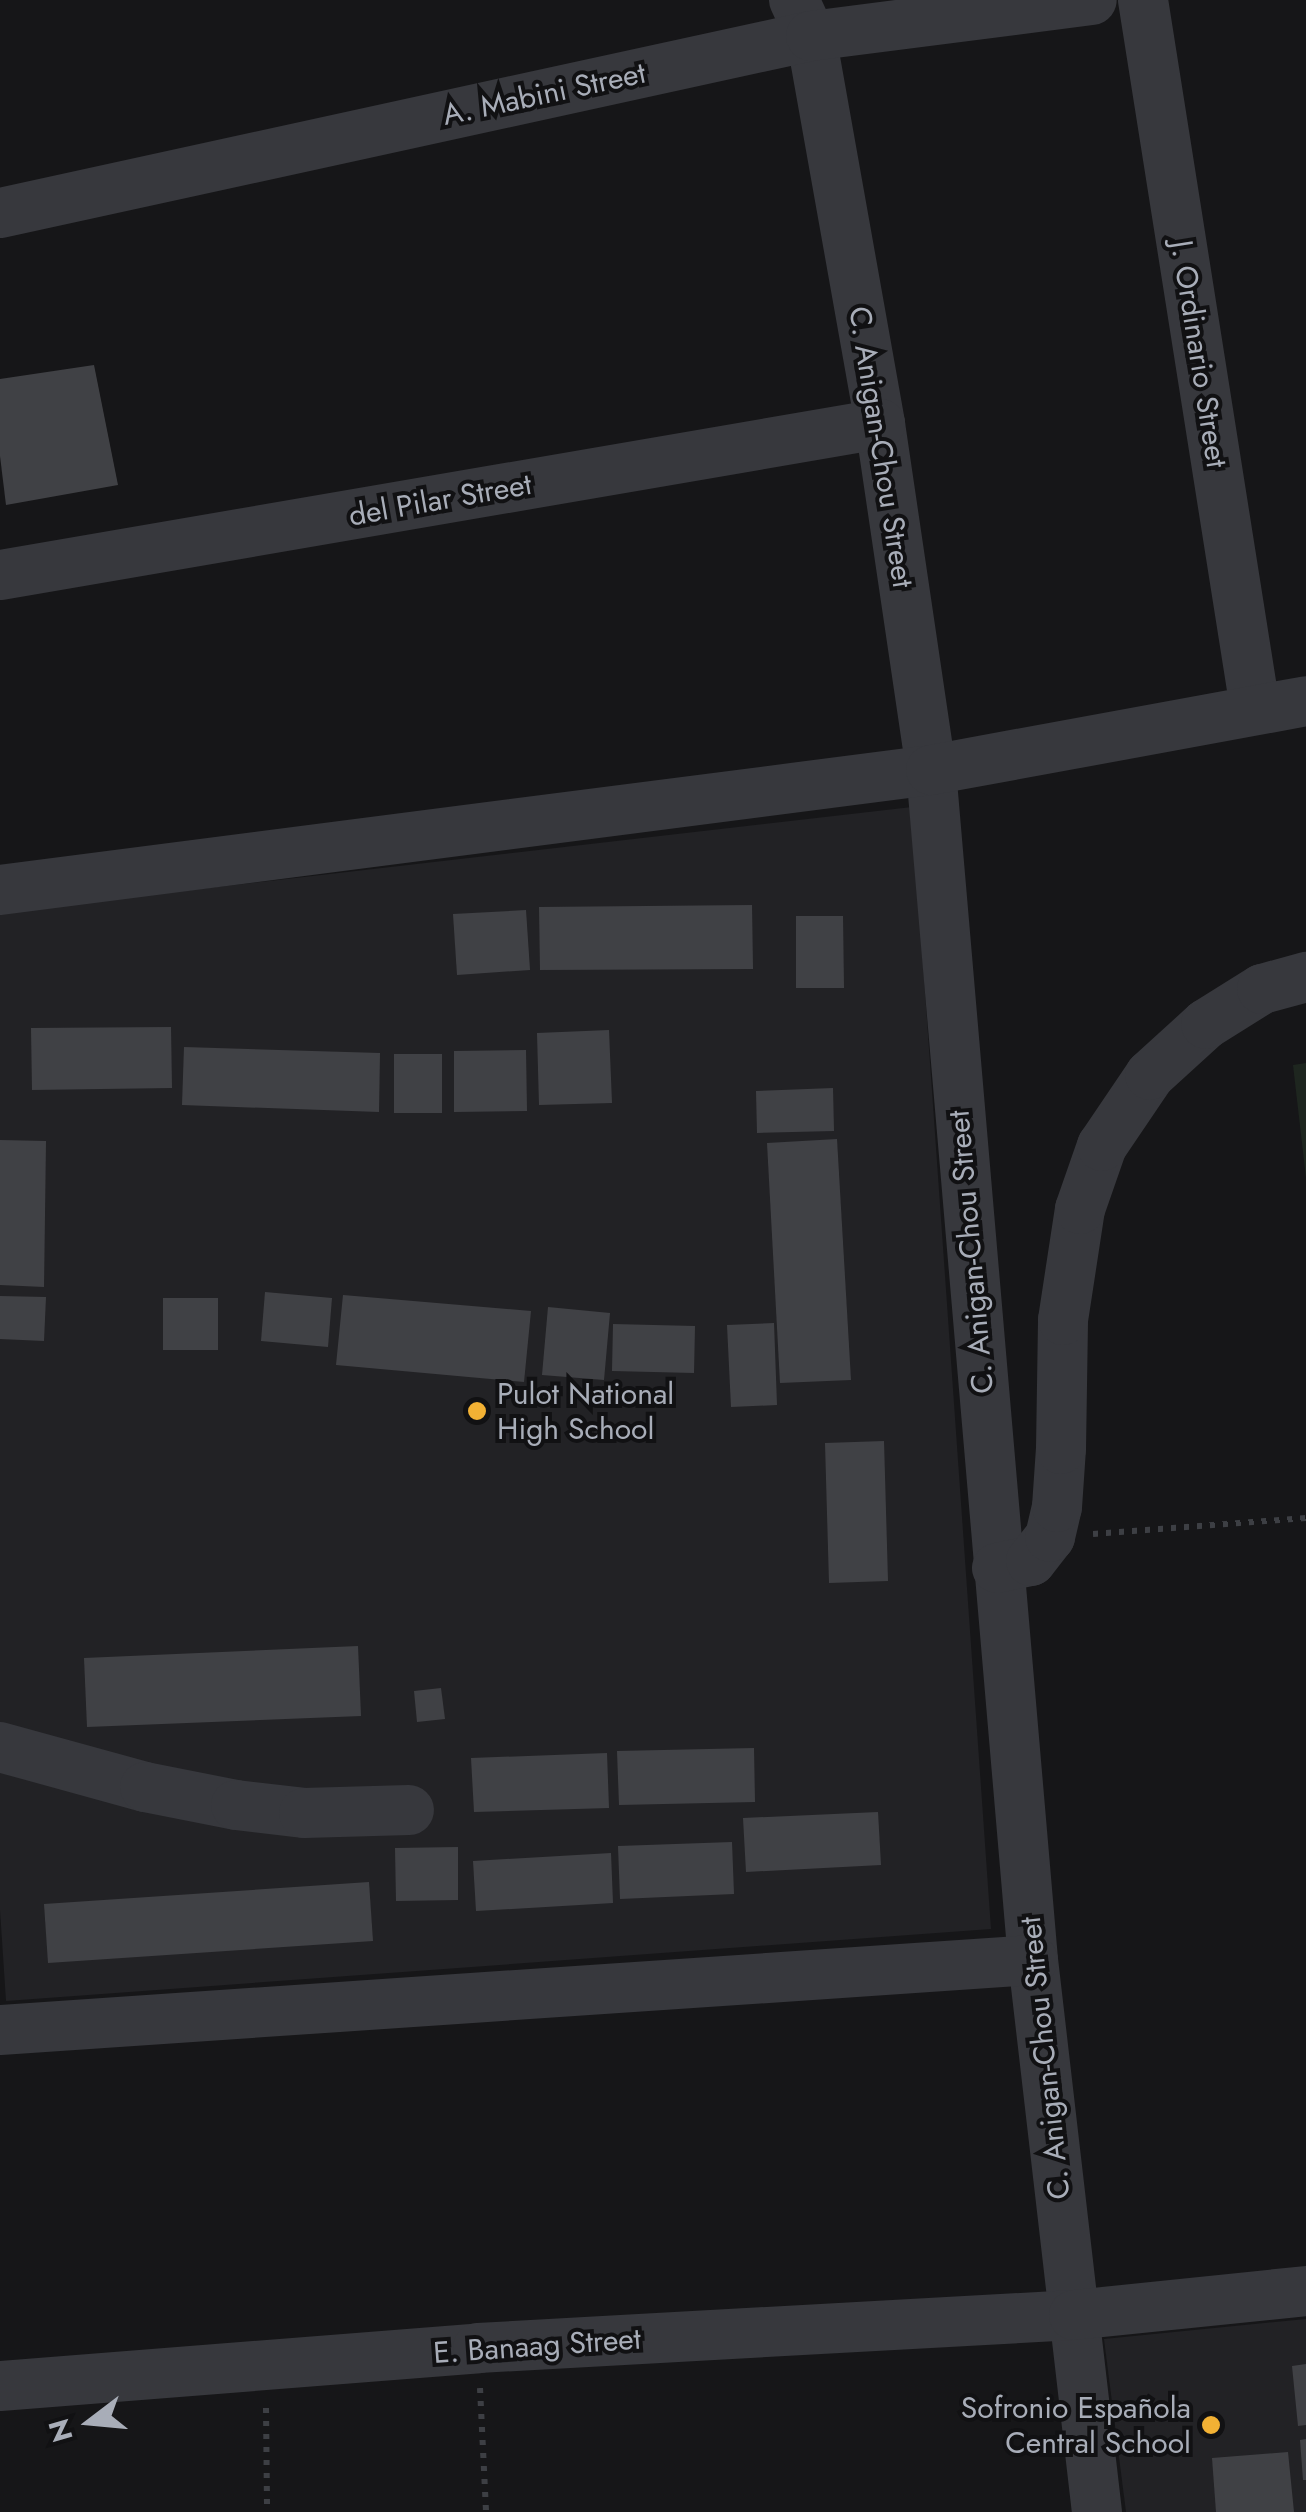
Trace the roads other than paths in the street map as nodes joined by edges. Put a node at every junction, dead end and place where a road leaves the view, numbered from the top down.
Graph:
1 (1092, 0) edge
2 (1142, 0) edge
3 (803, 18) edge
4 (0, 212) edge
5 (880, 424) junction
6 (0, 575) edge
7 (1306, 701) edge
8 (1255, 708) junction
9 (931, 770) junction
10 (0, 890) edge
11 (1306, 977) edge
12 (997, 1568) junction
13 (0, 1747) edge
14 (409, 1810) dead end
15 (1033, 1960) junction
16 (0, 2030) edge
17 (1306, 2291) edge
18 (1074, 2315) junction
19 (0, 2386) edge
20 (1097, 2512) edge

1 - 3 street, A. Mabini Street
2 - 8 street, J. Ordinario Street
3 - 4 street, A. Mabini Street
3 - 5 street, C. Anigan-Chou Street
5 - 6 street, del Pilar Street
5 - 9 street, C. Anigan-Chou Street
7 - 8 street
8 - 9 street
9 - 10 street
9 - 12 street, C. Anigan-Chou Street
11 - 12 street
12 - 15 street, C. Anigan-Chou Street
13 - 14 street
15 - 16 street
15 - 18 street, C. Anigan-Chou Street
17 - 18 street, E. Banaag Street
18 - 19 street, E. Banaag Street
18 - 20 street, C. Anigan-Chou Street

